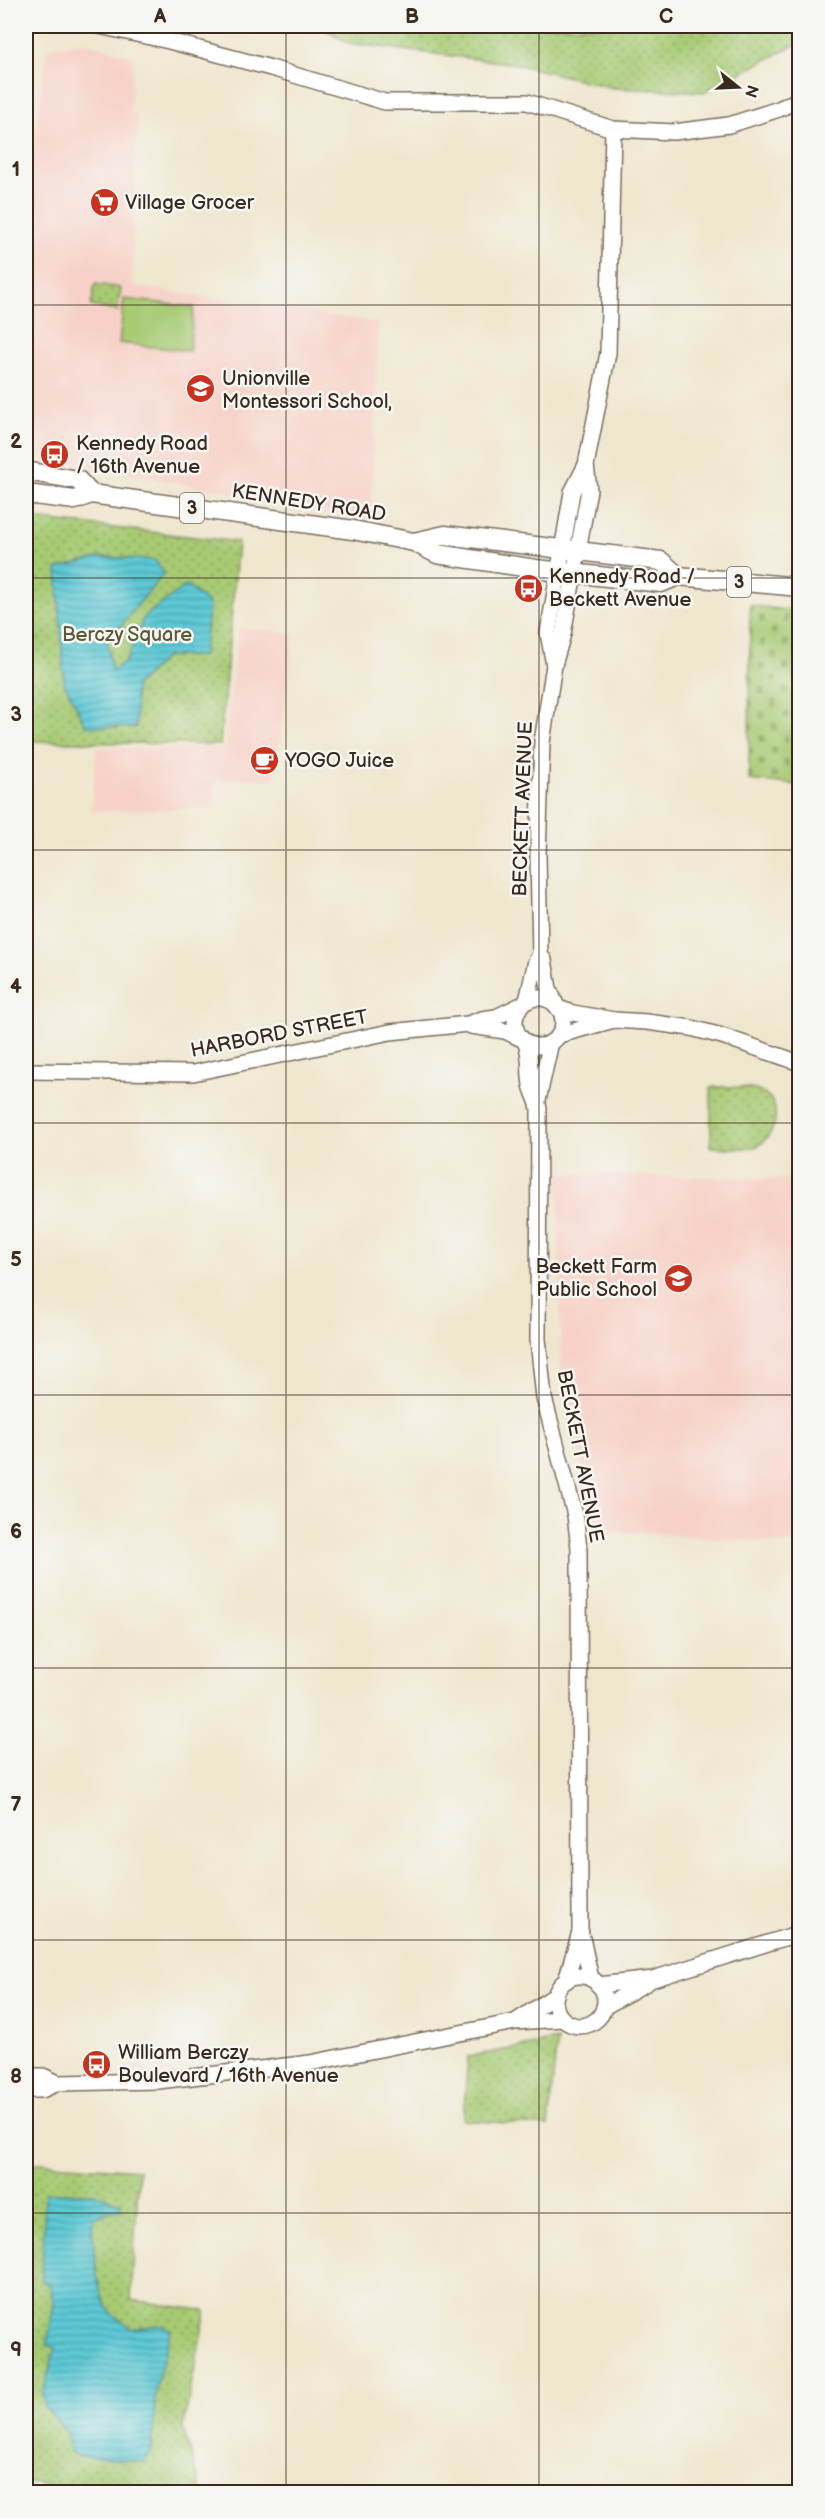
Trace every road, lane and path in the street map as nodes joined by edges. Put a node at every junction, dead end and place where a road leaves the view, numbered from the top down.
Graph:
1 (99, 26) edge
2 (800, 99) edge
3 (613, 129) junction
4 (26, 471) edge
5 (26, 494) edge
6 (91, 494) junction
7 (414, 542) junction
8 (570, 550) junction
9 (566, 573) junction
10 (678, 576) junction
11 (800, 587) edge
12 (540, 955) junction
13 (525, 1003) junction
14 (558, 1008) junction
15 (614, 1020) junction
16 (468, 1024) junction
17 (555, 1039) junction
18 (523, 1040) junction
19 (800, 1063) edge
20 (26, 1071) edge
21 (538, 1100) junction
22 (580, 1929) junction
23 (800, 1933) edge
24 (653, 1979) junction
25 (566, 1981) junction
26 (595, 1982) junction
27 (556, 1995) junction
28 (604, 2007) junction
29 (562, 2019) junction
30 (515, 2022) junction
31 (26, 2076) edge
32 (58, 2084) junction
33 (26, 2090) edge

1 - 3 street
2 - 3 street
3 - 8 street, BECKETT AVENUE
4 - 6 main road, KENNEDY ROAD / 3
5 - 6 main road, KENNEDY ROAD / 3
6 - 7 main road, KENNEDY ROAD / 3
7 - 8 main road, KENNEDY ROAD / 3
7 - 9 main road, KENNEDY ROAD / 3
8 - 9 street, BECKETT AVENUE
8 - 10 main road, KENNEDY ROAD / 3
9 - 10 main road, KENNEDY ROAD / 3
9 - 12 street, BECKETT AVENUE
10 - 11 main road, KENNEDY ROAD / 3
12 - 13 street, BECKETT AVENUE
12 - 14 street, BECKETT AVENUE
13 - 14 street
13 - 16 street, HARBORD STREET
13 - 18 street
14 - 15 street
14 - 17 street
15 - 17 street
15 - 19 street
16 - 18 street, HARBORD STREET
16 - 20 street, HARBORD STREET
17 - 18 street
17 - 21 street, BECKETT AVENUE
18 - 21 street, BECKETT AVENUE
21 - 22 street, BECKETT AVENUE
22 - 25 street, BECKETT AVENUE
22 - 26 street, BECKETT AVENUE
23 - 24 street
24 - 26 street
24 - 28 street
25 - 26 street
25 - 27 street
26 - 28 street
27 - 29 street
27 - 30 street
28 - 29 street
29 - 30 street
30 - 32 street
31 - 32 street
32 - 33 street

